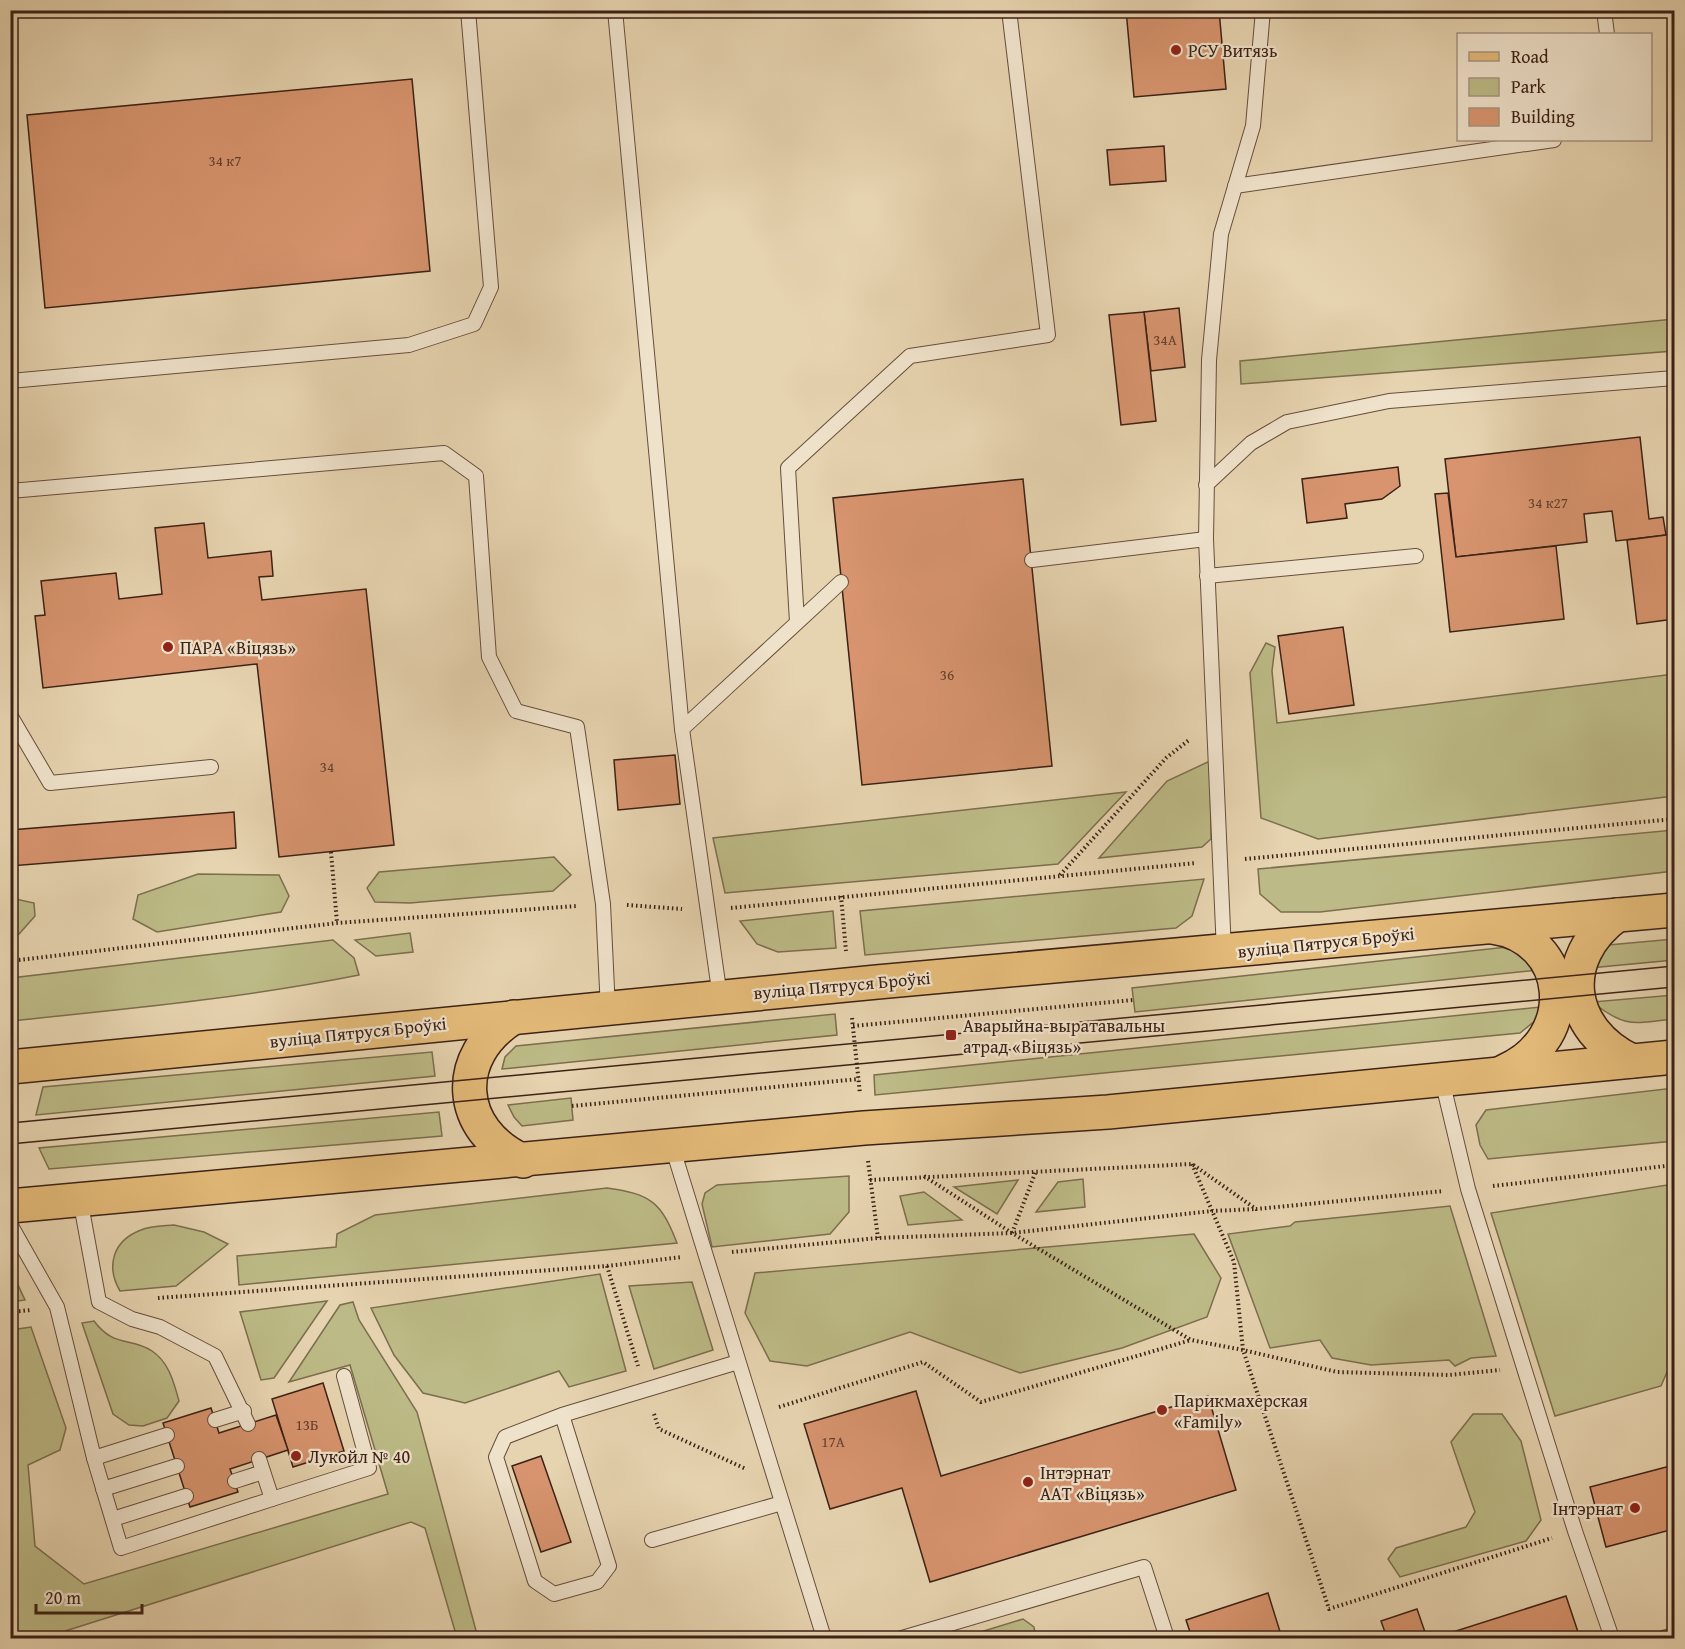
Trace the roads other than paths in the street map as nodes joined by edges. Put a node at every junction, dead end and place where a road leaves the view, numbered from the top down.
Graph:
1 (468, 10) edge
2 (615, 10) edge
3 (1009, 10) edge
4 (1263, 10) edge
5 (1604, 10) edge
6 (1607, 33) edge
7 (1547, 141) edge
8 (1235, 186) junction
9 (1674, 378) edge
10 (10, 381) edge
11 (1206, 484) junction
12 (10, 491) edge
13 (1206, 539) junction
14 (1416, 556) dead end
15 (1032, 560) dead end
16 (1207, 576) junction
17 (841, 582) dead end
18 (797, 622) junction
19 (10, 715) edge
20 (682, 729) junction
21 (211, 767) dead end
22 (1674, 910) edge
23 (1617, 915) junction
24 (1483, 926) junction
25 (1224, 952) junction
26 (720, 997) junction
27 (608, 1010) junction
28 (514, 1017) junction
29 (1674, 1057) edge
30 (1632, 1061) junction
31 (10, 1066) edge
32 (1504, 1072) junction
33 (1441, 1078) junction
34 (672, 1146) junction
35 (523, 1161) junction
36 (80, 1199) junction
37 (10, 1206) edge
38 (10, 1224) edge
39 (738, 1362) junction
40 (344, 1376) dead end
41 (562, 1415) junction
42 (215, 1420) dead end
43 (167, 1435) dead end
44 (94, 1458) junction
45 (177, 1466) dead end
46 (235, 1481) dead end
47 (103, 1489) junction
48 (186, 1496) dead end
49 (272, 1499) junction
50 (782, 1503) junction
51 (112, 1519) junction
52 (652, 1540) dead end
53 (1674, 1635) edge
54 (824, 1638) edge
55 (902, 1638) edge
56 (1167, 1638) edge
57 (1612, 1638) edge
58 (1662, 1638) edge

1 - 10 lane
2 - 20 lane
3 - 18 lane
4 - 8 lane
5 - 6 lane
7 - 8 lane
8 - 11 lane
9 - 11 lane
11 - 13 lane
12 - 27 lane
13 - 15 lane
13 - 16 lane
14 - 16 lane
16 - 25 lane
17 - 18 lane
18 - 20 lane
19 - 21 lane
20 - 26 lane
22 - 23 main road, вуліца Пятруся Броўкі
23 - 24 main road, вуліца Пятруся Броўкі
23 - 30 main road
24 - 25 main road, вуліца Пятруся Броўкі
24 - 32 main road
25 - 26 main road, вуліца Пятруся Броўкі
26 - 27 main road, вуліца Пятруся Броўкі
27 - 28 main road, вуліца Пятруся Броўкі
28 - 31 main road, вуліца Пятруся Броўкі
28 - 35 main road
29 - 30 main road
30 - 32 main road
32 - 33 main road
33 - 34 main road
33 - 57 lane
34 - 35 main road
34 - 39 lane
35 - 36 main road
36 - 37 main road
36 - 42 lane
38 - 44 lane
39 - 41 lane
39 - 50 lane
40 - 49 lane
41 - 41 lane
43 - 44 lane
44 - 47 lane
45 - 47 lane
46 - 49 lane
47 - 51 lane
48 - 51 lane
49 - 51 lane
50 - 52 lane
50 - 54 lane
53 - 58 lane
55 - 56 lane

